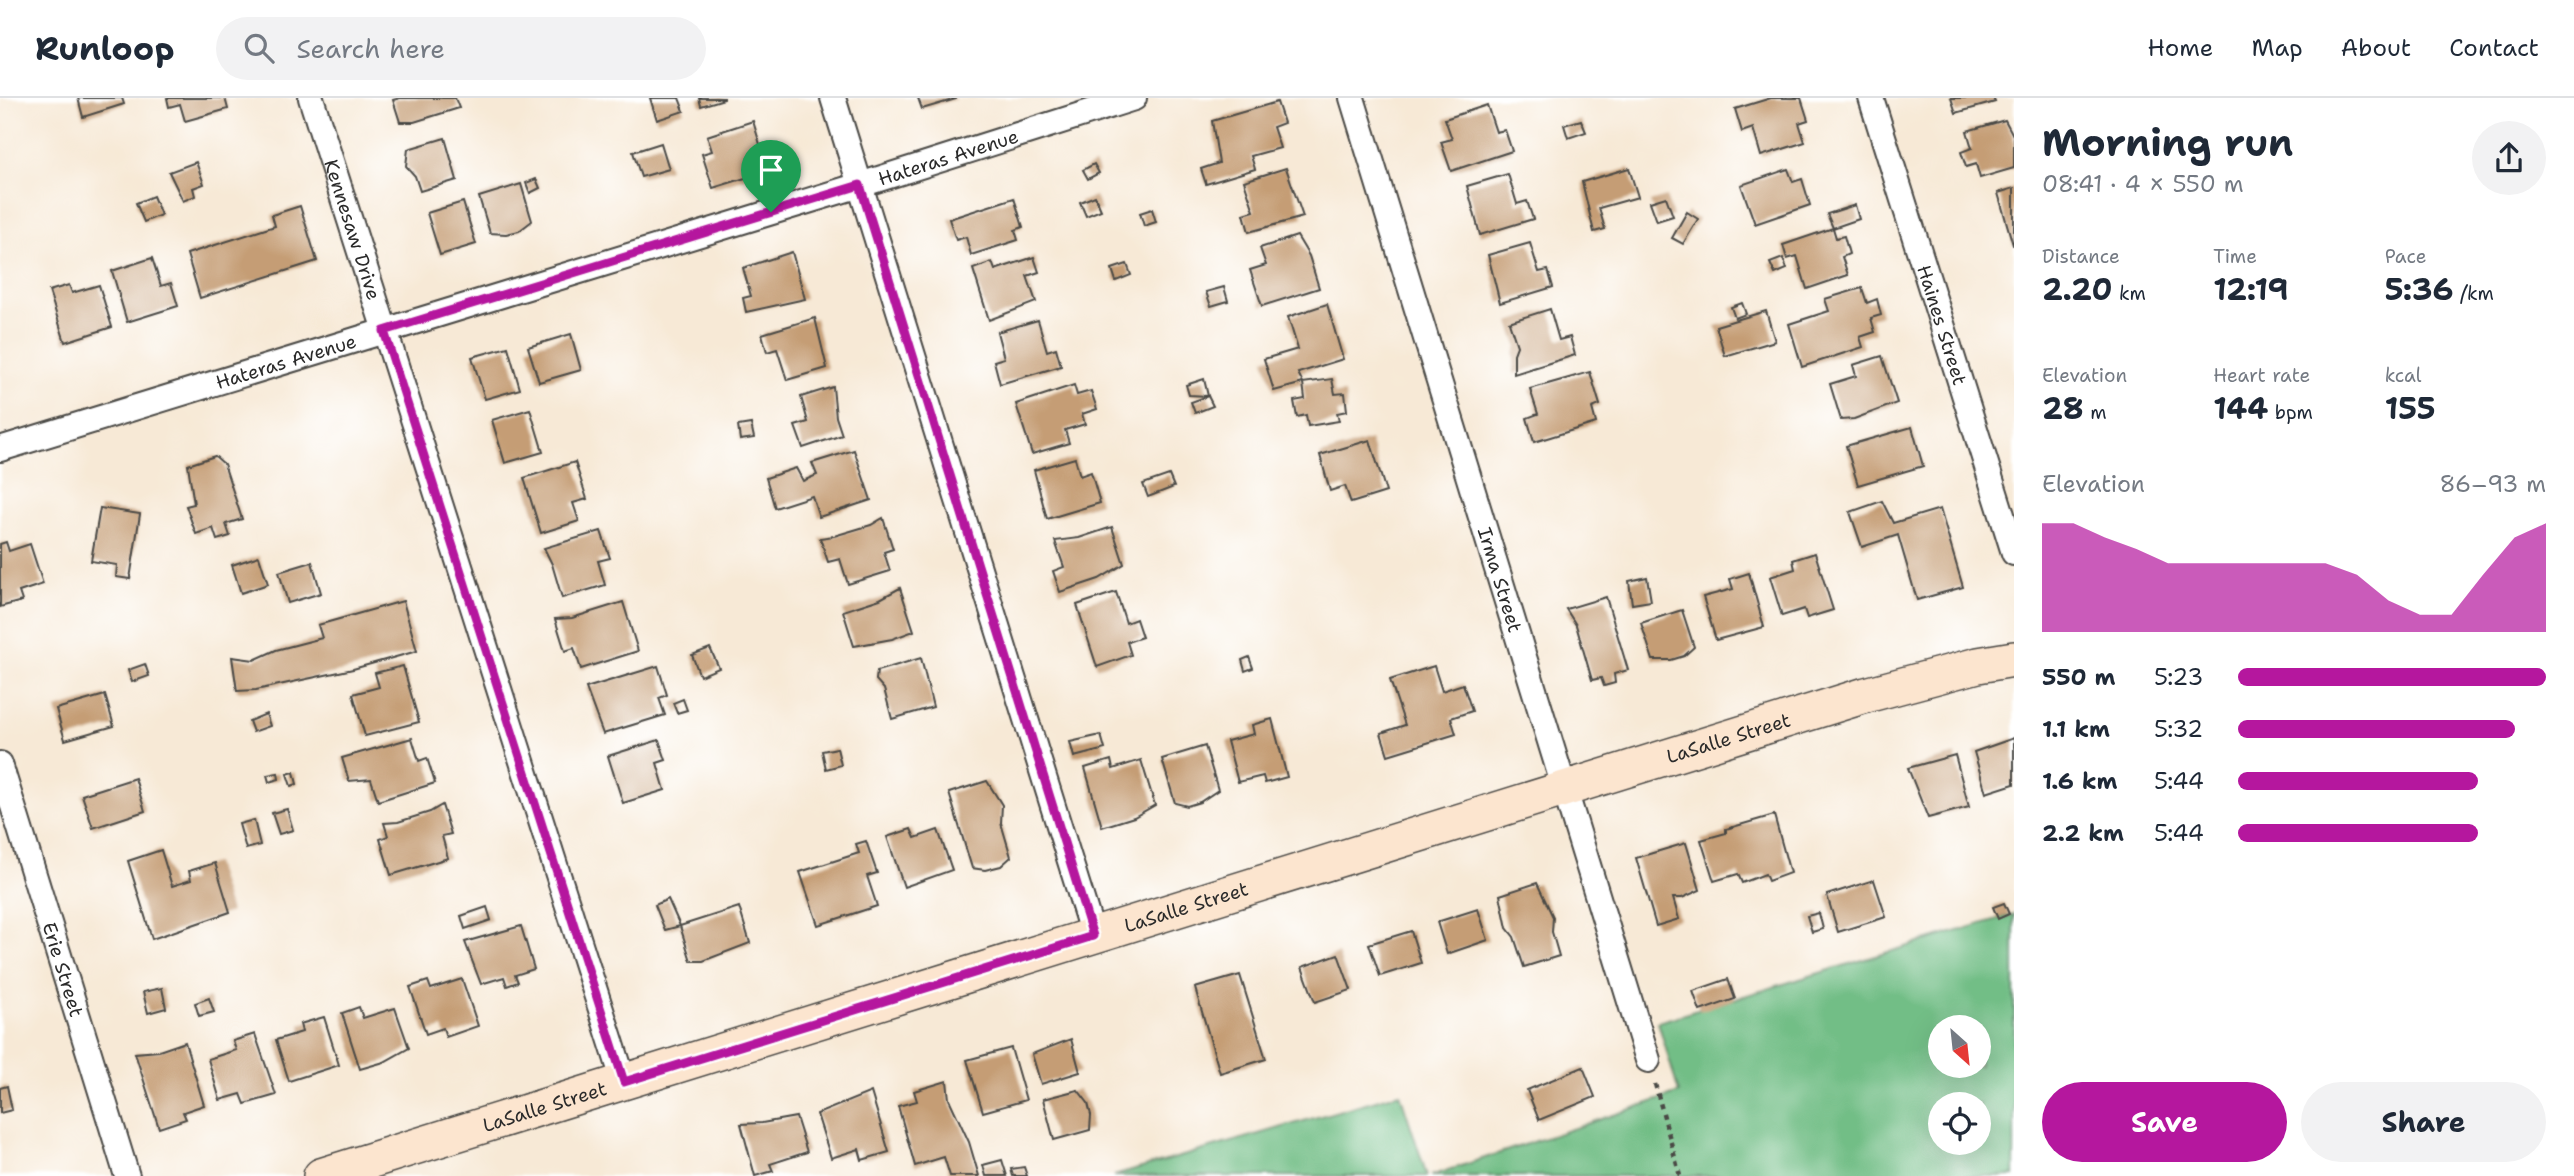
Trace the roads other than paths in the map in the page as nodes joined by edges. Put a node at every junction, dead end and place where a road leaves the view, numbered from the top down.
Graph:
1 (311, 98) edge
2 (832, 98) edge
3 (1134, 98) edge
4 (1352, 98) edge
5 (1871, 98) edge
6 (860, 185) junction
7 (384, 331) junction
8 (0, 449) edge
9 (2014, 553) edge
10 (2014, 659) edge
11 (0, 764) edge
12 (1565, 789) junction
13 (1093, 936) junction
14 (1648, 1060) road end
15 (624, 1082) junction
16 (127, 1176) edge
17 (321, 1176) edge

1 - 7 street, Kennesaw Drive
2 - 6 street
3 - 6 street, Hateras Avenue
4 - 12 street, Irma Street
5 - 9 street, Haines Street
6 - 7 street, Hateras Avenue
6 - 13 street
7 - 8 street, Hateras Avenue
7 - 15 street, Kennesaw Drive
10 - 12 street, LaSalle Street
11 - 16 street, Erie Street
12 - 13 street, LaSalle Street
12 - 14 street, Irma Street
13 - 15 street, LaSalle Street
15 - 17 street, LaSalle Street

